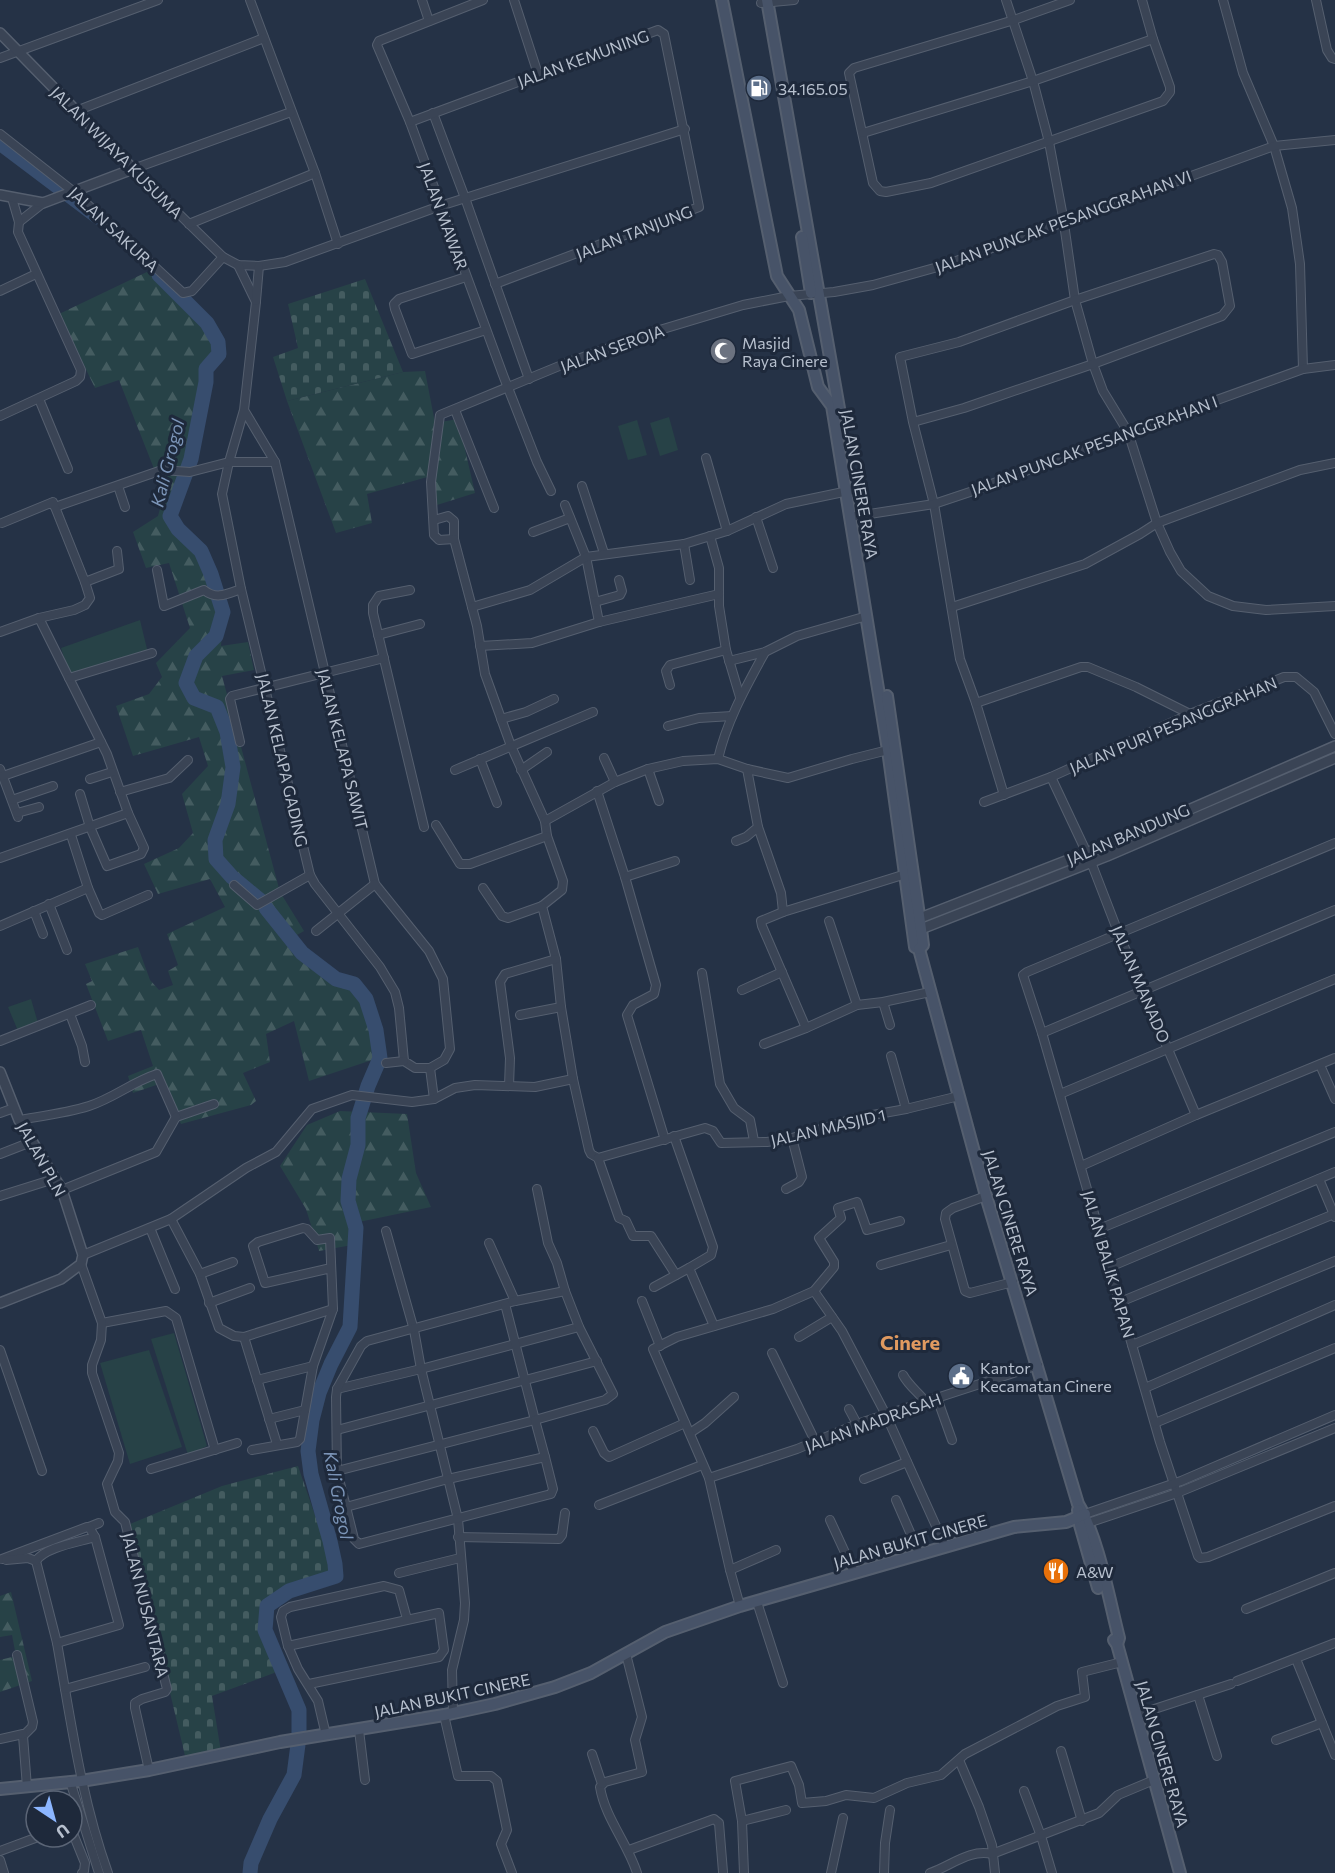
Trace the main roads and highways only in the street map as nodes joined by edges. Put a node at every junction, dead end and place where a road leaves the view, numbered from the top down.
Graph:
1 (722, 0) edge
2 (764, 2) edge
3 (849, 491) junction
4 (854, 516) junction
5 (892, 749) junction
6 (909, 873) junction
7 (919, 949) junction
8 (1083, 1520) junction
9 (0, 1789) edge
10 (1180, 1873) edge

1 - 3 main road, JALAN CINERE RAYA
2 - 3 main road, JALAN CINERE RAYA
3 - 4 main road, JALAN CINERE RAYA
4 - 5 main road, JALAN CINERE RAYA
4 - 5 main road, JALAN CINERE RAYA
5 - 6 main road, JALAN CINERE RAYA
6 - 7 main road, JALAN CINERE RAYA
6 - 7 main road, JALAN CINERE RAYA
7 - 8 main road, JALAN CINERE RAYA
8 - 9 main road, JALAN BUKIT CINERE
8 - 10 main road, JALAN CINERE RAYA

